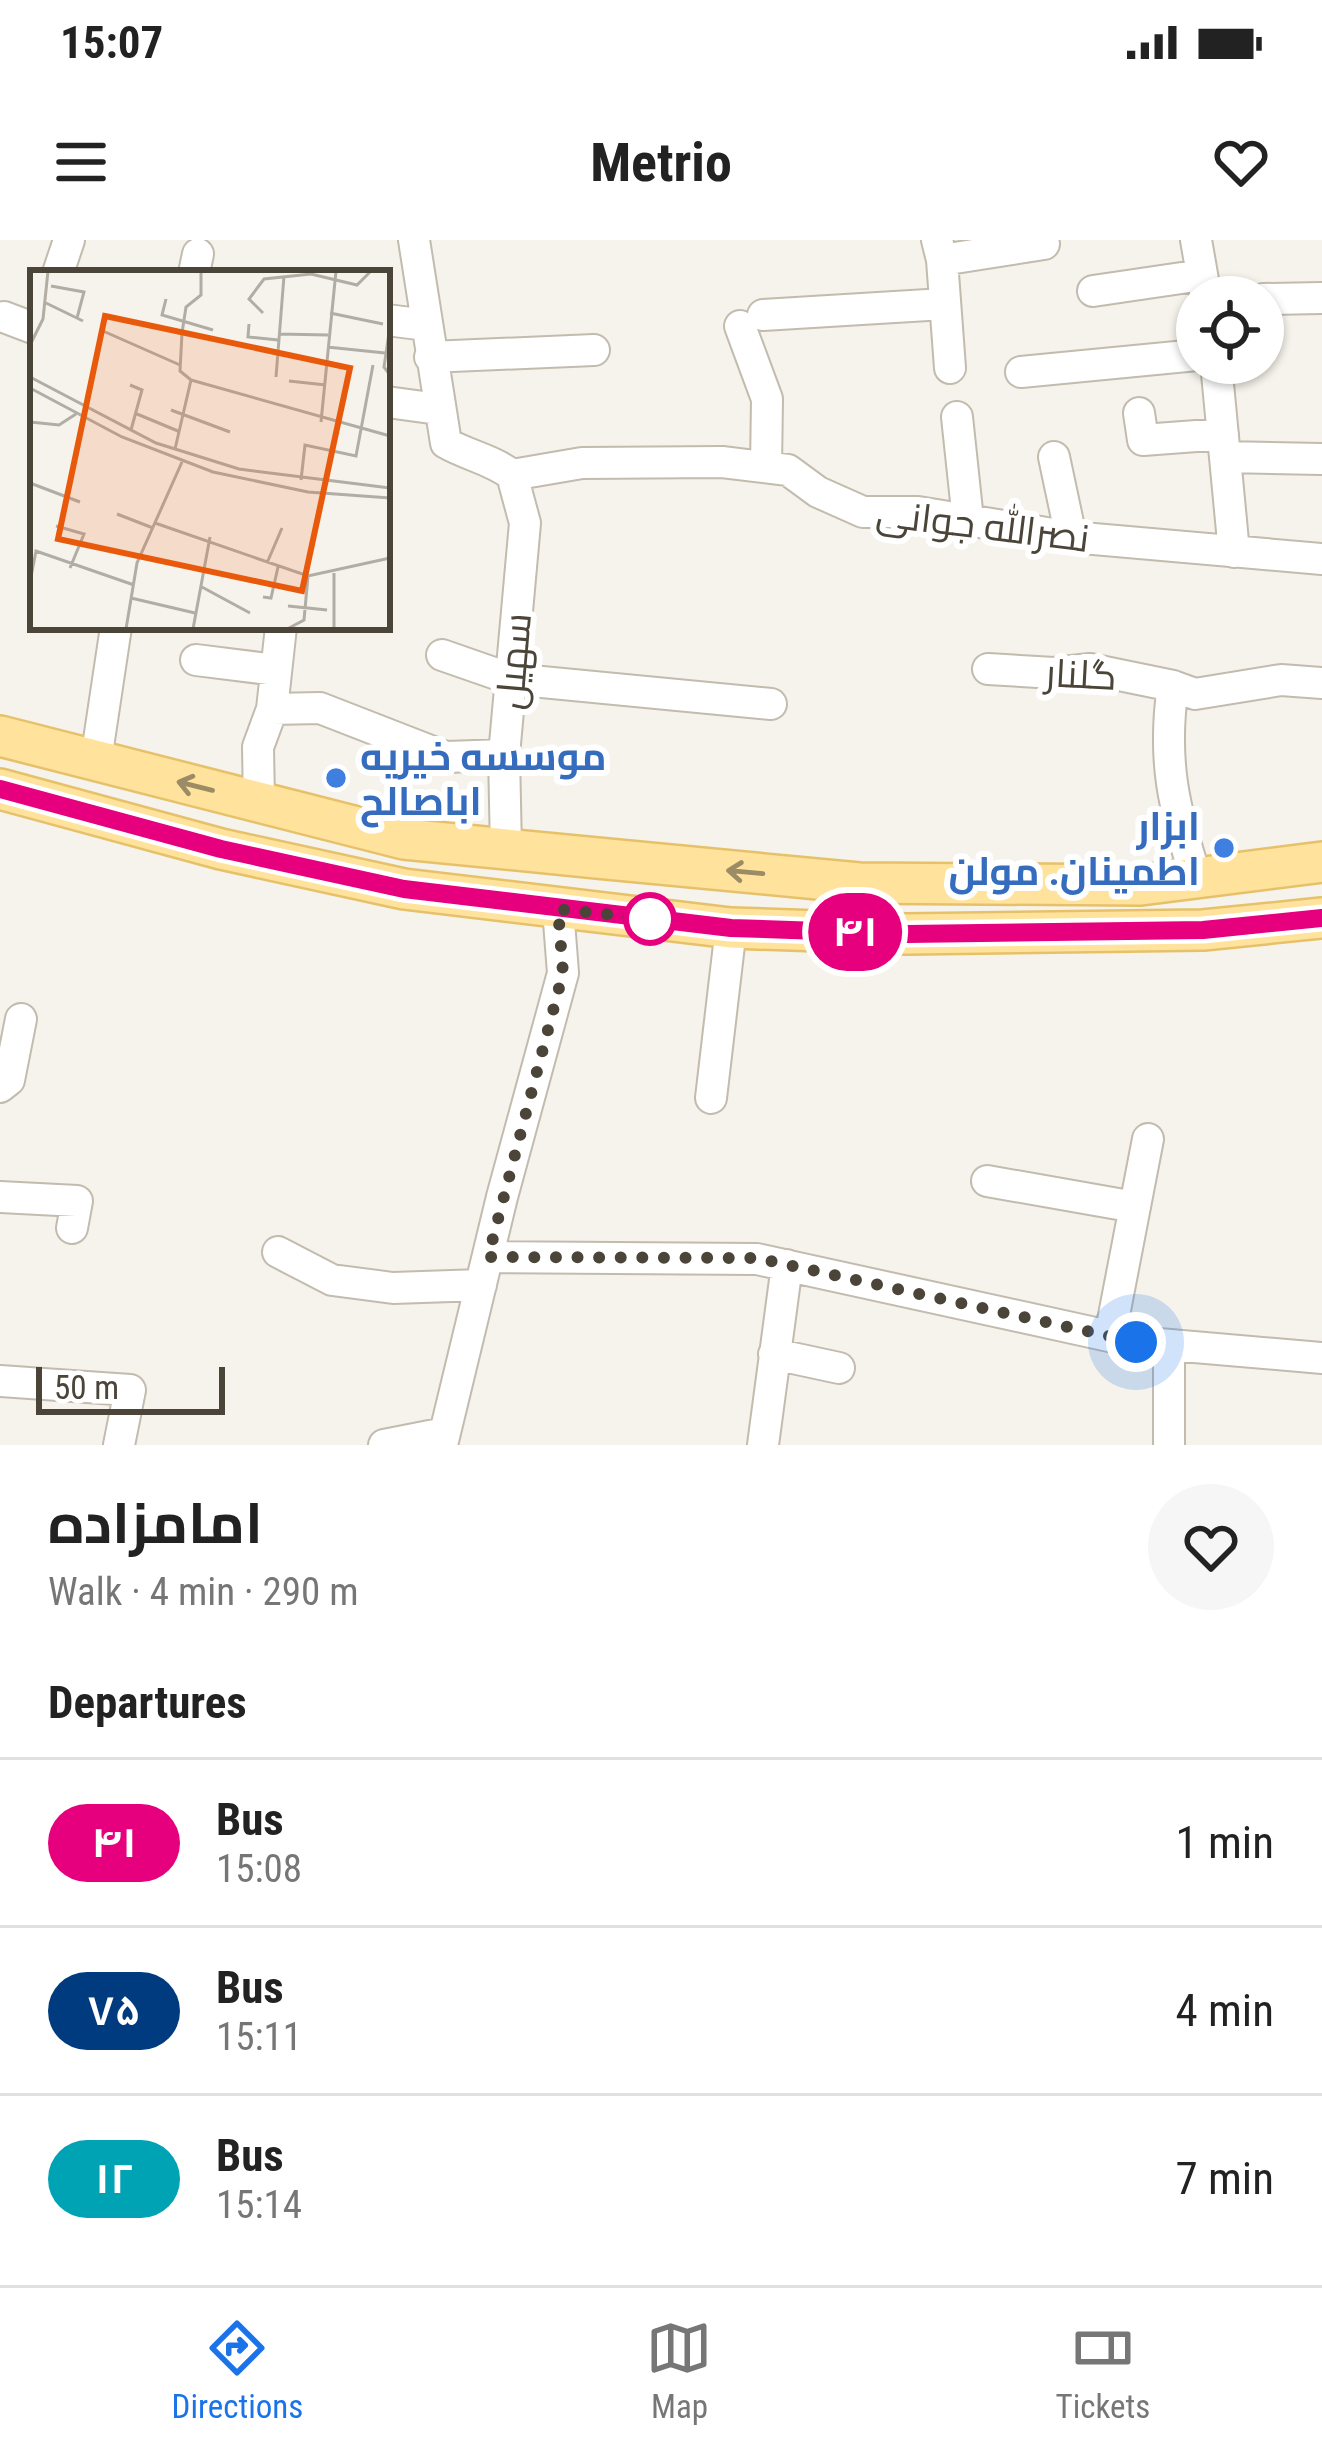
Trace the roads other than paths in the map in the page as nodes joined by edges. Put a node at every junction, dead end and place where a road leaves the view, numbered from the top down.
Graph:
1 (69, 240) edge
2 (414, 240) edge
3 (1196, 240) edge
4 (1044, 244) dead end
5 (939, 250) edge
6 (59, 270) edge
7 (1202, 276) edge
8 (1176, 288) edge
9 (1093, 292) dead end
10 (1322, 298) edge
11 (1284, 299) edge
12 (944, 304) junction
13 (390, 320) edge
14 (426, 325) junction
15 (594, 350) dead end
16 (430, 357) junction
17 (1176, 357) edge
18 (950, 368) dead end
19 (1021, 372) dead end
20 (1218, 384) edge
21 (390, 402) edge
22 (438, 409) junction
23 (1139, 413) dead end
24 (957, 417) dead end
25 (1224, 446) junction
26 (1054, 457) dead end
27 (1322, 459) edge
28 (766, 467) junction
29 (512, 475) junction
30 (968, 520) junction
31 (1071, 537) junction
32 (1234, 551) junction
33 (1322, 560) edge
34 (116, 630) edge
35 (280, 630) edge
36 (442, 655) dead end
37 (196, 660) dead end
38 (988, 669) dead end
39 (276, 670) junction
40 (511, 679) junction
41 (1322, 682) edge
42 (1174, 686) junction
43 (771, 704) dead end
44 (272, 709) junction
45 (0, 736) edge
46 (504, 754) junction
47 (96, 760) junction
48 (0, 789) edge
49 (259, 802) junction
50 (80, 810) junction
51 (303, 812) junction
52 (506, 849) junction
53 (597, 858) junction
54 (1322, 862) edge
55 (1196, 878) junction
56 (404, 889) junction
57 (558, 909) junction
58 (1322, 918) edge
59 (731, 928) junction
60 (20, 1019) dead end
61 (0, 1088) edge
62 (711, 1098) dead end
63 (1148, 1139) dead end
64 (987, 1181) dead end
65 (0, 1197) edge
66 (1135, 1207) junction
67 (72, 1228) dead end
68 (278, 1252) dead end
69 (787, 1265) junction
70 (484, 1271) junction
71 (1110, 1336) junction
72 (1169, 1345) junction
73 (774, 1354) junction
74 (1322, 1358) edge
75 (839, 1368) dead end
76 (0, 1381) edge
77 (444, 1439) edge
78 (119, 1445) edge
79 (384, 1445) edge
80 (763, 1445) edge
81 (1169, 1445) edge

1 - 6 street
2 - 14 street
3 - 7 street
4 - 5 street
5 - 12 street
8 - 9 street
10 - 11 street
12 - 18 street
12 - 28 street
13 - 14 street
14 - 16 street
15 - 16 street
16 - 22 street
17 - 19 street
20 - 25 street
21 - 22 street
22 - 29 street
23 - 25 street
24 - 30 street
25 - 27 street
25 - 32 street
26 - 31 street
28 - 29 street, نصرالله جوانی
28 - 30 street, نصرالله جوانی
29 - 40 street, سهیل
30 - 31 street, نصرالله جوانی
31 - 32 street, نصرالله جوانی
32 - 33 street, نصرالله جوانی
34 - 47 street
35 - 39 street
36 - 40 street
37 - 39 street
38 - 42 street, گلنار
39 - 44 street
40 - 43 street
40 - 46 street, سهیل
41 - 42 street, گلنار
42 - 55 street
44 - 46 street
44 - 49 street
45 - 47 main road
46 - 52 street, سهیل
49 -> 47 main road
48 - 50 main road
49 - 51 main road
50 - 51 main road
50 - 56 main road
51 - 52 main road
52 - 53 main road
55 -> 53 main road
53 - 56 main road
54 - 55 main road
56 - 57 main road
57 - 59 main road
57 - 70 street
58 - 59 main road
59 - 62 street
60 - 61 street
63 - 66 street
64 - 66 street
65 - 67 street
66 - 71 street
68 - 70 street
69 - 70 street
69 - 71 street
69 - 73 street
70 - 77 street
71 - 72 street
72 - 74 street
72 - 81 street
73 - 75 street
73 - 80 street
76 - 78 street
77 - 79 street

